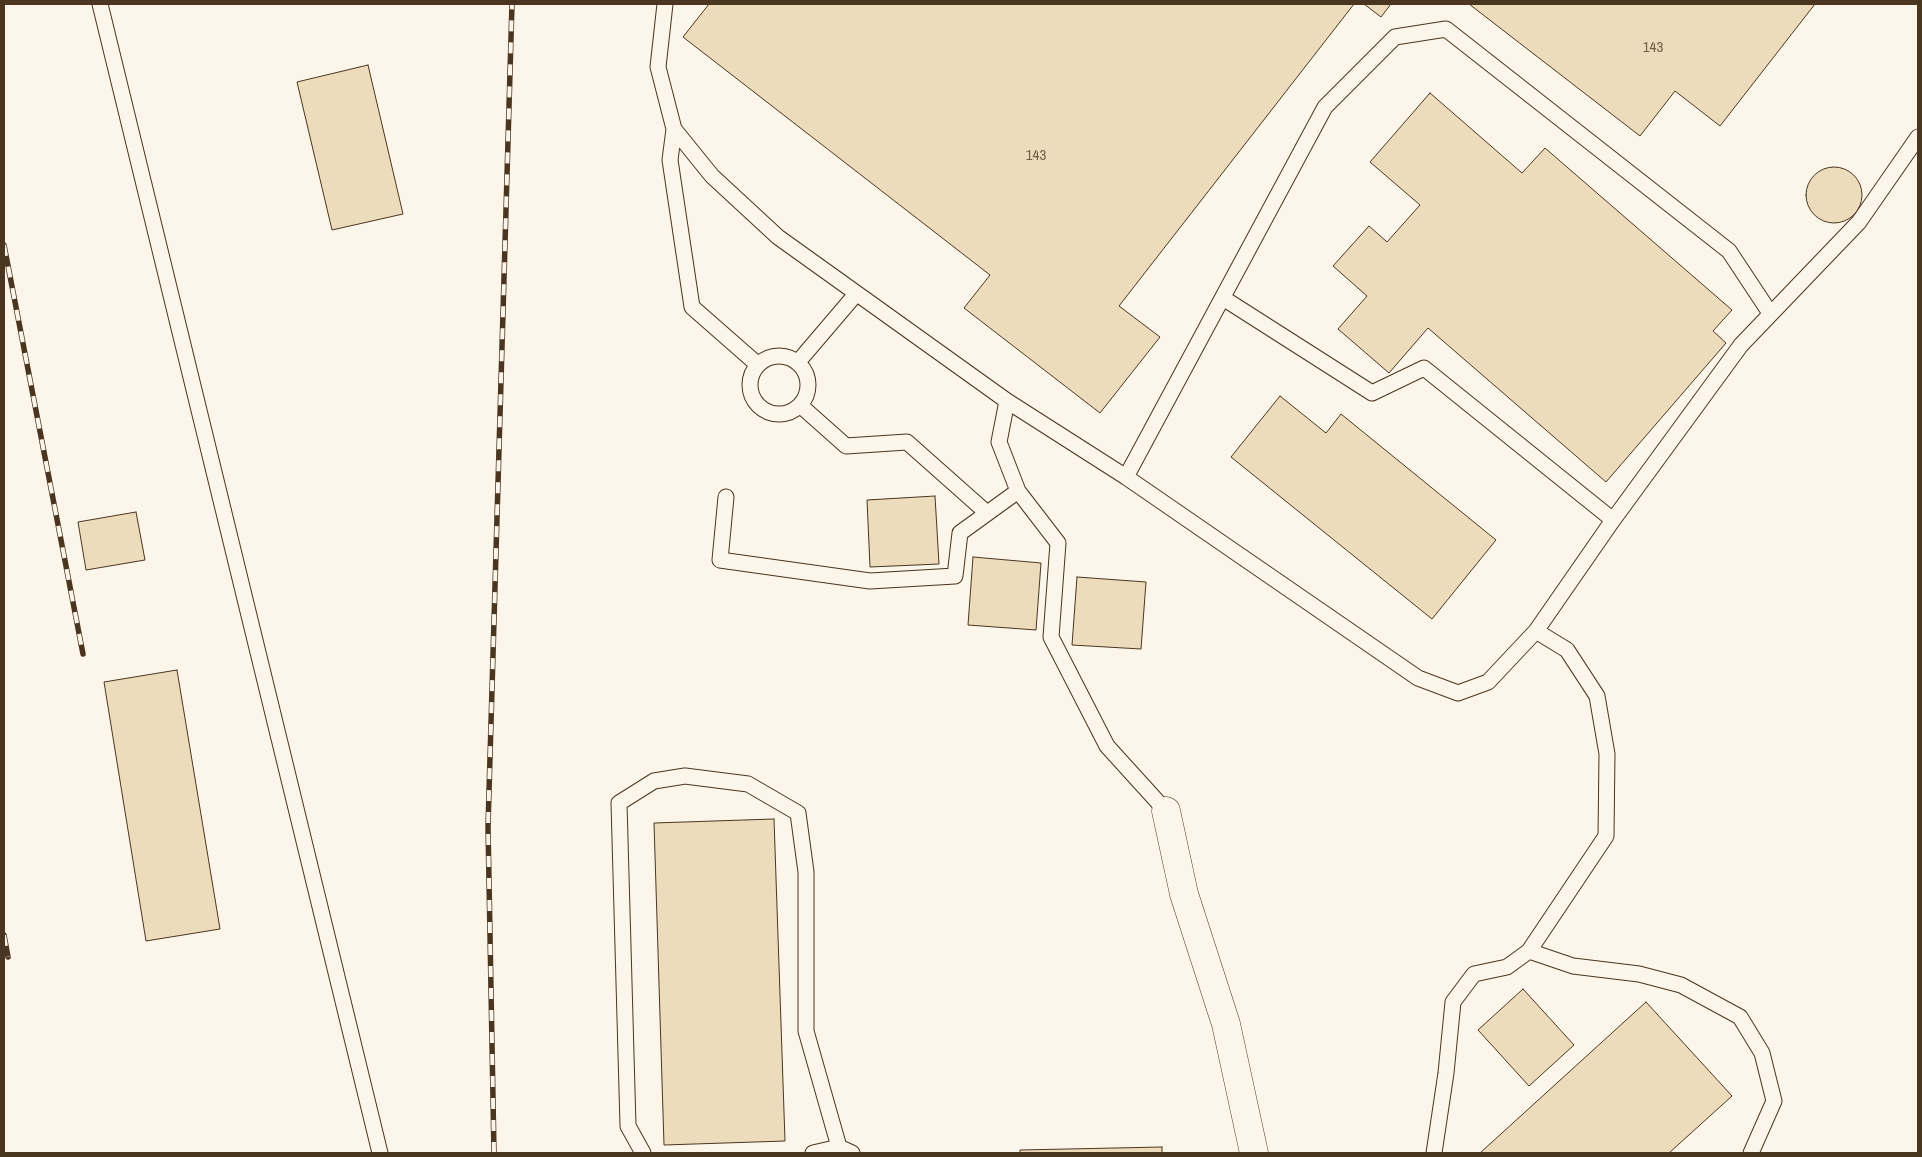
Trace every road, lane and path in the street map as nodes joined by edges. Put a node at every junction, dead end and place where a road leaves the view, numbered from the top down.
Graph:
1 (100, 4) edge
2 (664, 4) edge
3 (674, 129) junction
4 (1918, 137) edge
5 (856, 294) junction
6 (1222, 298) junction
7 (1770, 313) junction
8 (798, 362) junction
9 (757, 364) junction
10 (1007, 401) junction
11 (801, 406) junction
12 (1126, 477) junction
13 (1018, 491) junction
14 (726, 497) dead end
15 (987, 513) junction
16 (1613, 520) junction
17 (1536, 631) junction
18 (1166, 811) joint
19 (1529, 951) junction
20 (846, 1150) edge
21 (380, 1153) edge
22 (643, 1153) edge
23 (813, 1153) edge
24 (1254, 1153) edge
25 (1434, 1153) edge
26 (1751, 1153) edge

1 - 21 lane
2 - 3 lane
3 - 5 lane
3 - 9 lane
4 - 7 lane
5 - 8 lane
5 - 10 lane
6 - 7 lane
6 - 12 lane
6 - 16 lane
7 - 16 lane
8 - 9 lane
8 - 11 lane
9 - 11 lane
10 - 12 lane
10 - 13 lane
11 - 15 lane
12 - 17 lane
13 - 15 lane
13 - 18 lane
14 - 15 lane
16 - 17 lane
17 - 19 lane
18 - 24 street
19 - 25 lane
19 - 26 lane
20 - 22 lane
20 - 23 lane

